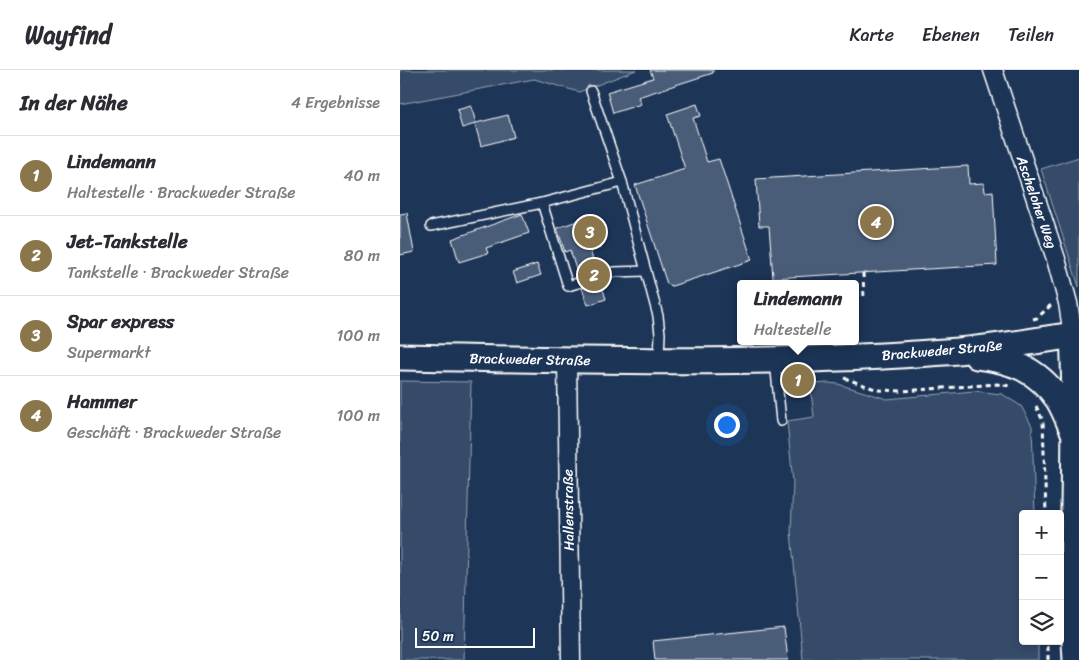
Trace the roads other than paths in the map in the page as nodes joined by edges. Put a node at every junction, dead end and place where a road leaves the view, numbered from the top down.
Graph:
1 (992, 70) edge
2 (591, 91) dead end
3 (622, 182) junction
4 (542, 203) junction
5 (432, 226) dead end
6 (646, 271) junction
7 (1076, 335) edge
8 (945, 352) junction
9 (400, 357) edge
10 (567, 360) junction
11 (775, 360) junction
12 (659, 361) junction
13 (781, 421) dead end
14 (1076, 435) junction
15 (571, 660) edge
16 (1076, 660) edge

1 - 7 street, Ascheloher Weg
2 - 3 lane
3 - 4 lane
3 - 6 lane
4 - 5 lane
4 - 6 lane
6 - 12 lane
7 - 8 street, Brackweder Straße
7 - 14 street
8 - 11 street, Brackweder Straße
8 - 14 street
9 - 10 street, Brackweder Straße
10 - 12 street, Brackweder Straße
10 - 15 street, Hallenstraße
11 - 12 street, Brackweder Straße
11 - 13 lane
14 - 16 street

